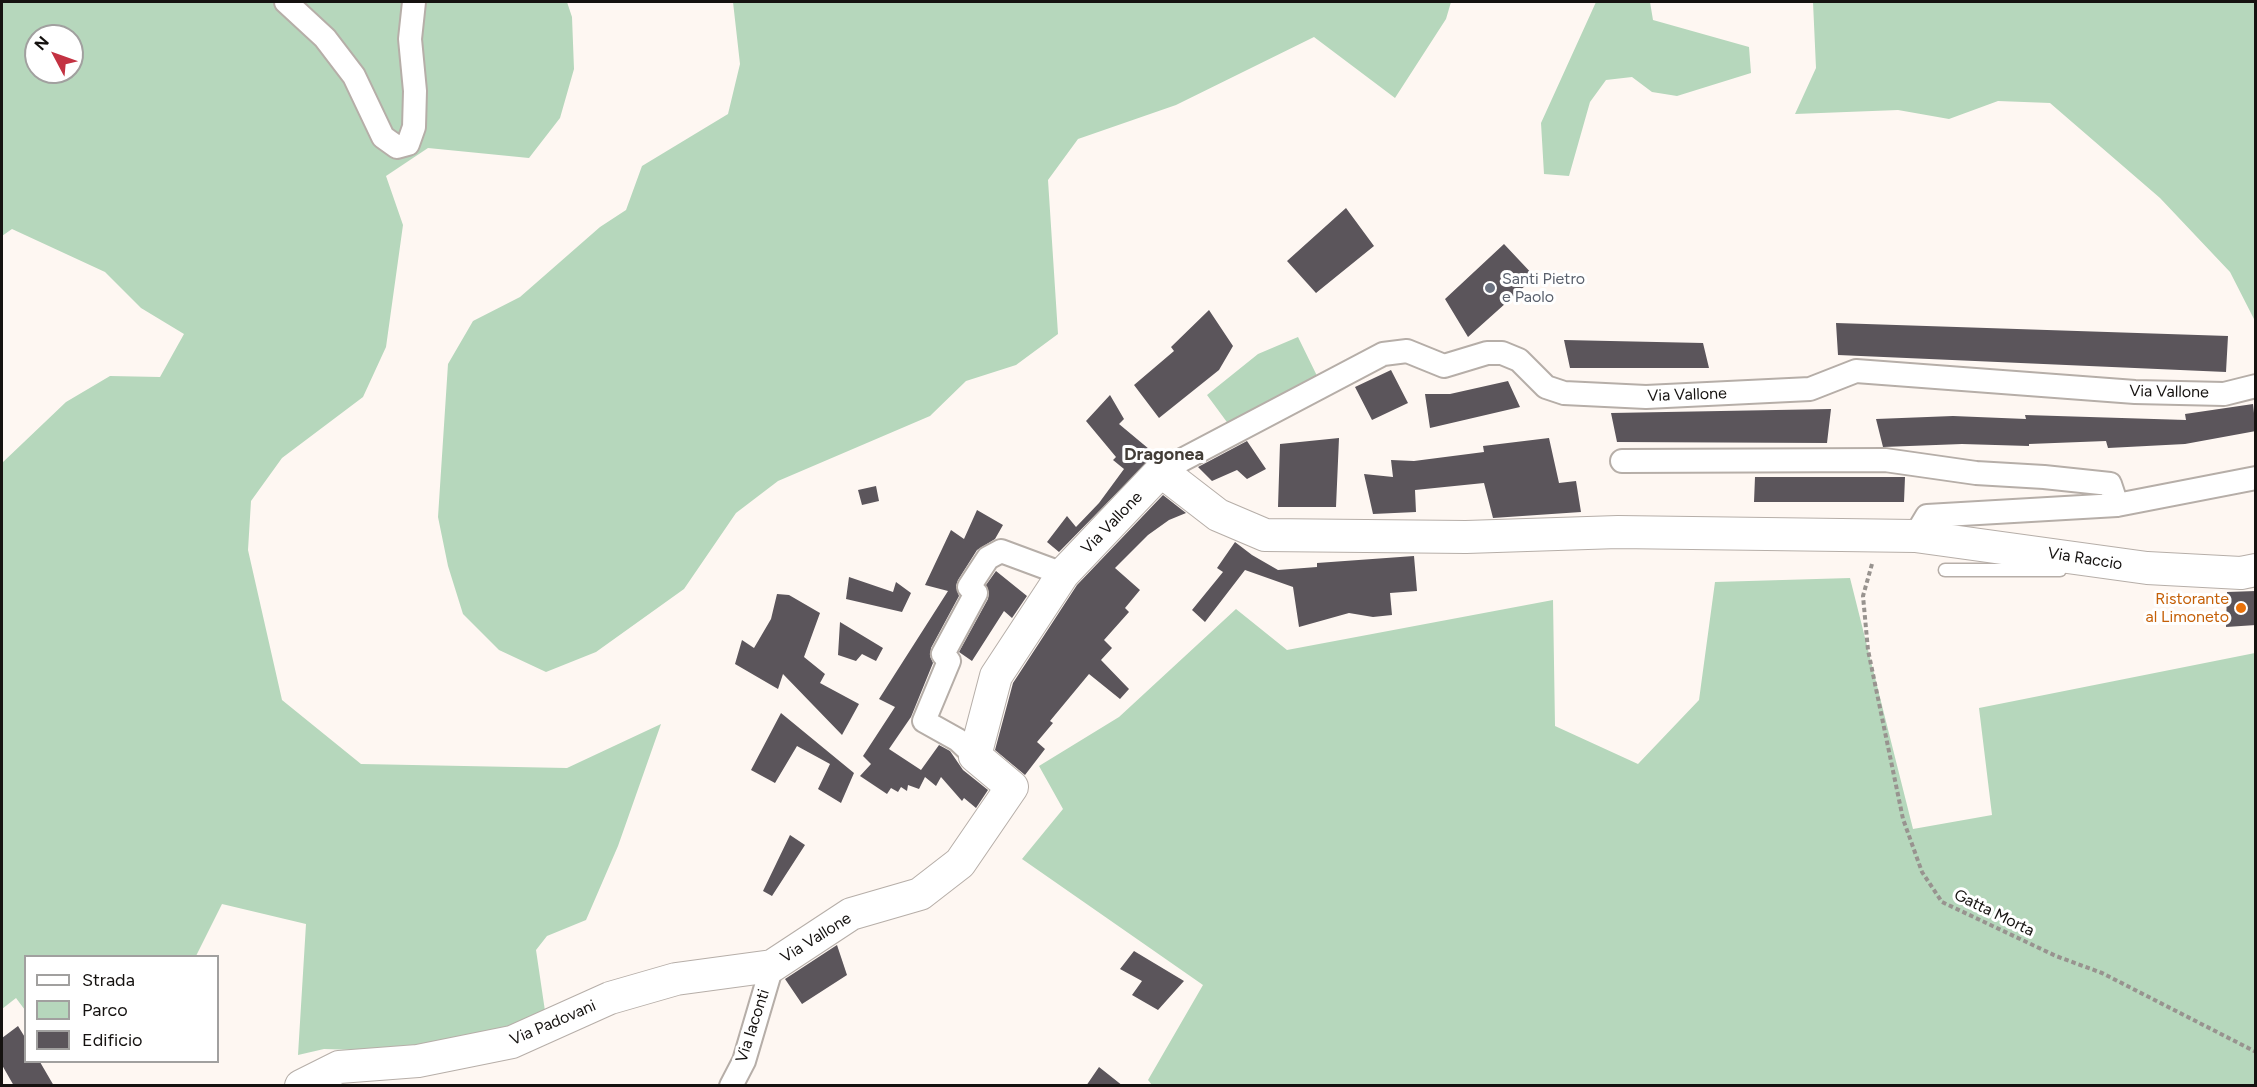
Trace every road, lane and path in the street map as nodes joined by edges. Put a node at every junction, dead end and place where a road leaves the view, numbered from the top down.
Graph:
1 (286, 2) edge
2 (414, 2) edge
3 (2256, 386) edge
4 (1622, 461) dead end
5 (1161, 471) junction
6 (2256, 478) edge
7 (2117, 505) junction
8 (1915, 536) junction
9 (1872, 564) dead end
10 (1945, 570) dead end
11 (2256, 570) edge
12 (2070, 571) dead end
13 (1063, 574) junction
14 (2092, 574) dead end
15 (2170, 582) dead end
16 (2256, 584) edge
17 (2224, 585) dead end
18 (975, 756) junction
19 (772, 966) junction
20 (2256, 1052) edge
21 (301, 1086) edge
22 (731, 1086) edge

1 - 2 street
3 - 5 street, Via Vallone
4 - 7 street
5 - 8 street
5 - 13 street, Via Vallone
6 - 7 street
7 - 8 street
8 - 11 street, Via Raccio
9 - 20 path, Gatta Morta
10 - 12 lane
13 - 18 street, Via Vallone
13 - 18 street, Via Vallone
14 - 15 lane
16 - 17 lane
18 - 19 street, Via Vallone
19 - 21 street, Via Padovani
19 - 22 street, Via Iaconti

